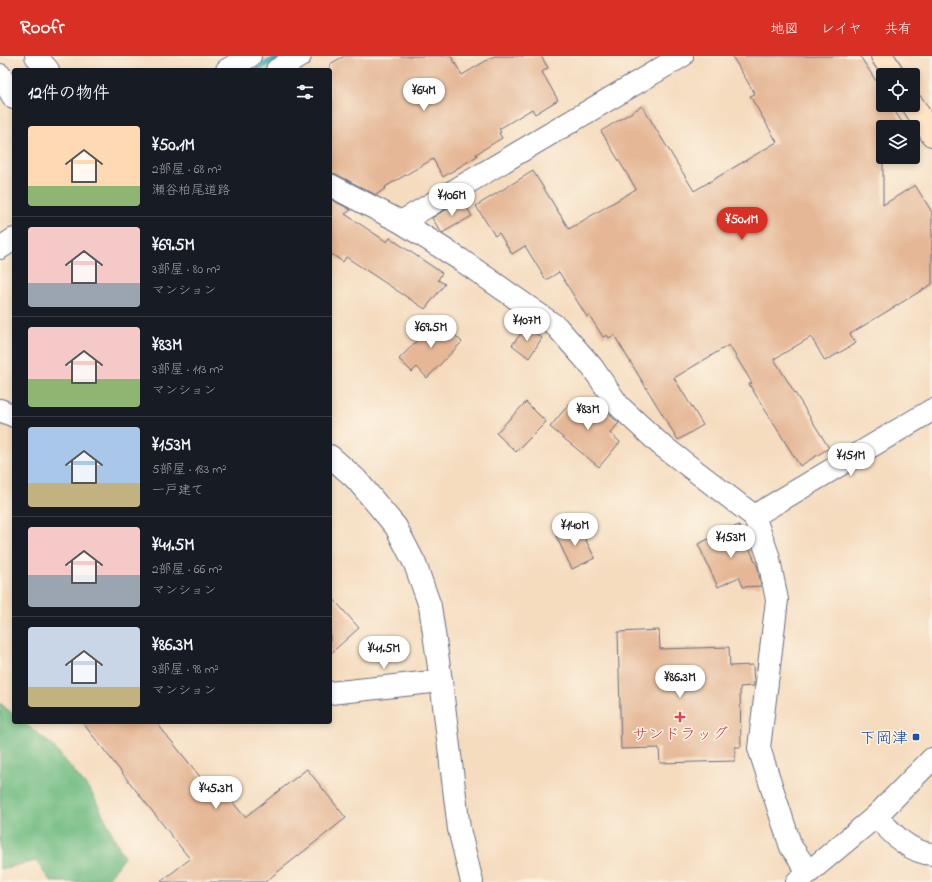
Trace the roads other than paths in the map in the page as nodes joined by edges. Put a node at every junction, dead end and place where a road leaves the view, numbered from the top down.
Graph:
1 (36, 56) edge
2 (250, 56) edge
3 (300, 56) edge
4 (682, 56) edge
5 (882, 56) edge
6 (46, 68) edge
7 (230, 68) edge
8 (280, 68) edge
9 (890, 68) edge
10 (0, 75) edge
11 (12, 95) edge
12 (917, 112) edge
13 (932, 135) edge
14 (332, 186) edge
15 (401, 222) junction
16 (12, 240) edge
17 (0, 248) edge
18 (0, 410) edge
19 (932, 410) edge
20 (12, 415) edge
21 (332, 458) edge
22 (754, 516) junction
23 (441, 680) junction
24 (332, 693) edge
25 (932, 759) edge
26 (876, 816) junction
27 (932, 854) edge
28 (803, 877) edge
29 (472, 882) edge

1 - 6 street
2 - 7 street
3 - 8 street
4 - 15 street
5 - 9 main road
10 - 11 street
12 - 13 main road
14 - 15 street
15 - 22 street
16 - 17 street
18 - 20 street
19 - 22 street
21 - 23 street
22 - 28 street
23 - 24 street
23 - 29 street
25 - 26 street
26 - 27 street
26 - 28 street

